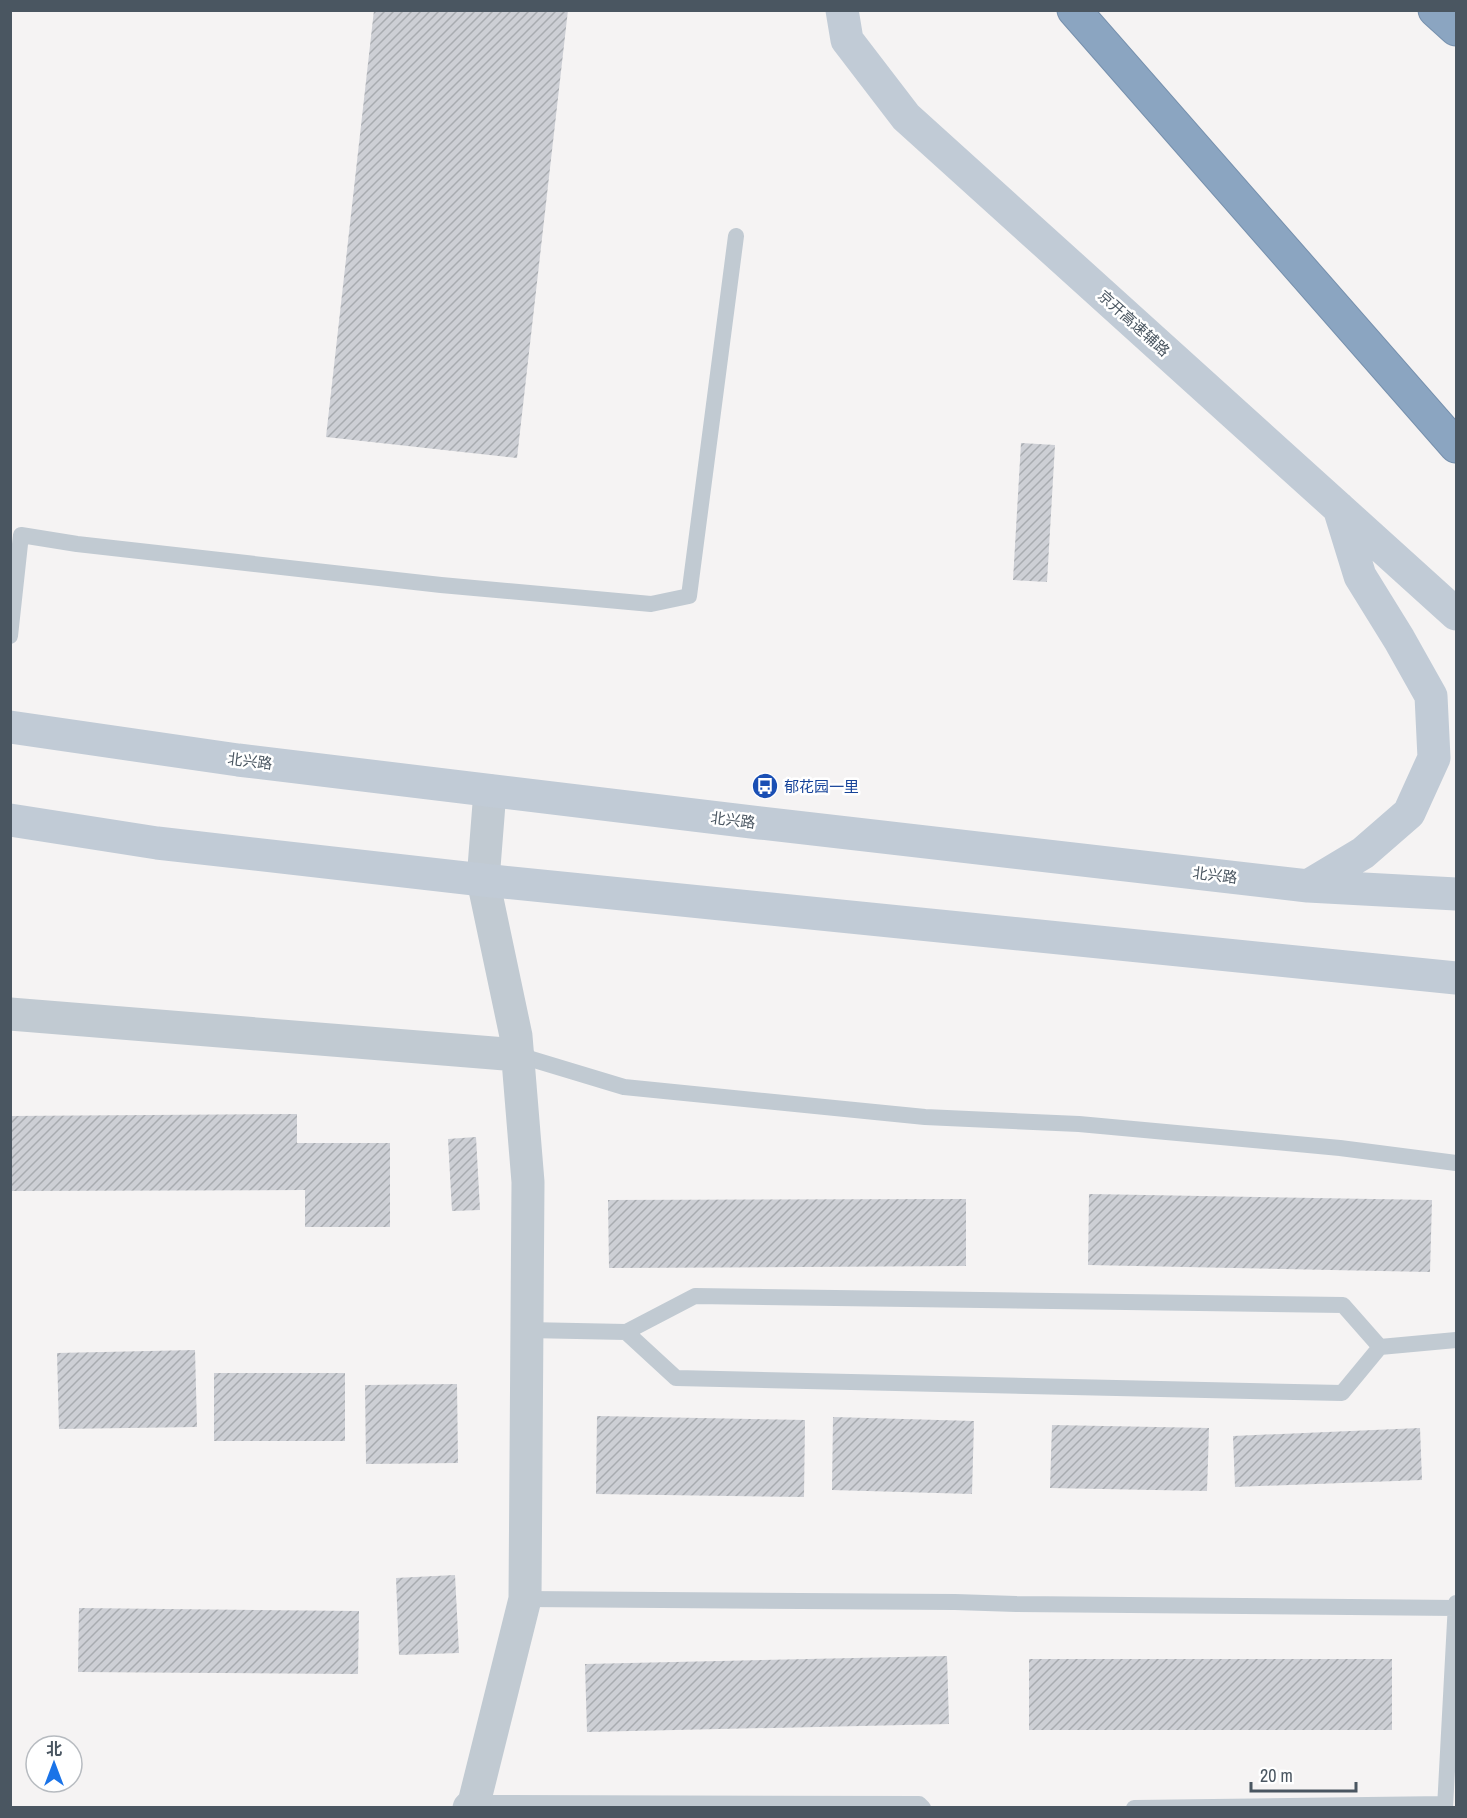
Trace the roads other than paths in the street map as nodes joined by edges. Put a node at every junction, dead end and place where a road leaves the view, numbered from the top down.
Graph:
1 (842, 10) edge
2 (1074, 10) edge
3 (1435, 10) edge
4 (1456, 29) edge
5 (736, 236) dead end
6 (1456, 446) edge
7 (1339, 508) junction
8 (1456, 614) edge
9 (10, 636) edge
10 (10, 727) edge
11 (490, 791) junction
12 (10, 820) edge
13 (483, 880) junction
14 (1308, 886) junction
15 (1456, 894) edge
16 (1456, 978) edge
17 (10, 1014) edge
18 (518, 1055) junction
19 (1456, 1163) edge
20 (527, 1330) junction
21 (626, 1332) junction
22 (1456, 1340) edge
23 (1380, 1347) junction
24 (525, 1599) junction
25 (1456, 1603) edge
26 (1456, 1608) edge
27 (471, 1805) edge
28 (1445, 1806) edge
29 (923, 1808) edge
30 (1134, 1808) edge

1 - 7 main road, 京开高速辅路
2 - 6 highway
3 - 4 highway
5 - 9 lane
7 - 8 main road, 京开高速辅路
7 - 14 main road
10 - 11 main road, 北兴路
11 - 13 street
11 - 14 main road, 北兴路
12 - 13 main road
13 - 16 main road
13 - 18 street
14 - 15 main road, 北兴路
17 - 18 street
18 - 19 lane
18 - 20 street
20 - 21 lane
20 - 24 street
21 - 23 lane
21 - 23 lane
22 - 23 lane
24 - 26 lane
24 - 27 street
25 - 26 lane
26 - 28 lane
27 - 29 lane
28 - 30 lane

